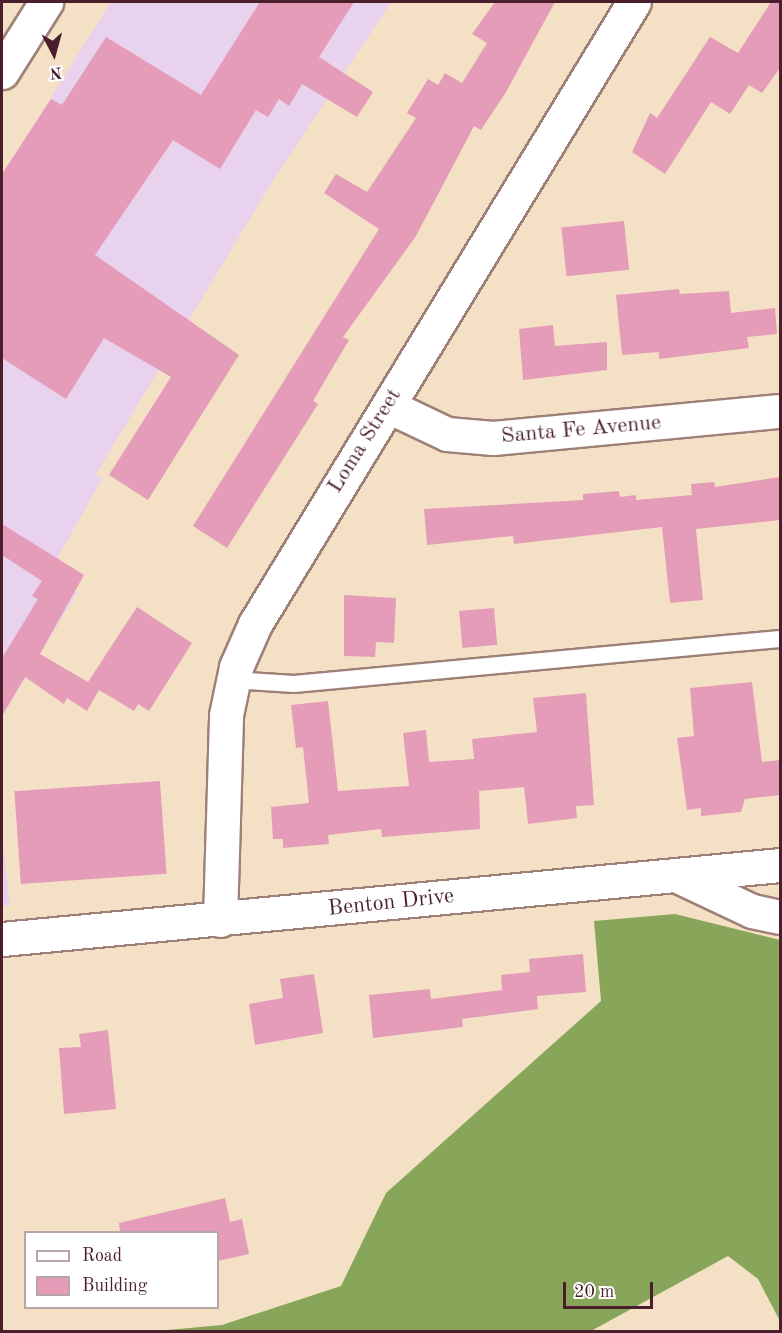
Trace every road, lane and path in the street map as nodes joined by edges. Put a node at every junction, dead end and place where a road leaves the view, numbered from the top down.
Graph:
1 (46, 2) edge
2 (634, 2) edge
3 (2, 72) edge
4 (388, 406) junction
5 (780, 411) edge
6 (780, 639) edge
7 (232, 680) junction
8 (780, 865) edge
9 (678, 876) junction
10 (780, 917) edge
11 (220, 920) junction
12 (2, 939) edge

1 - 3 street
2 - 4 street, Loma Street
4 - 5 street, Santa Fe Avenue
4 - 7 street, Loma Street
6 - 7 lane
7 - 11 street, Loma Street
8 - 9 street, Benton Drive
9 - 10 street
9 - 11 street, Benton Drive
11 - 12 street, Benton Drive

